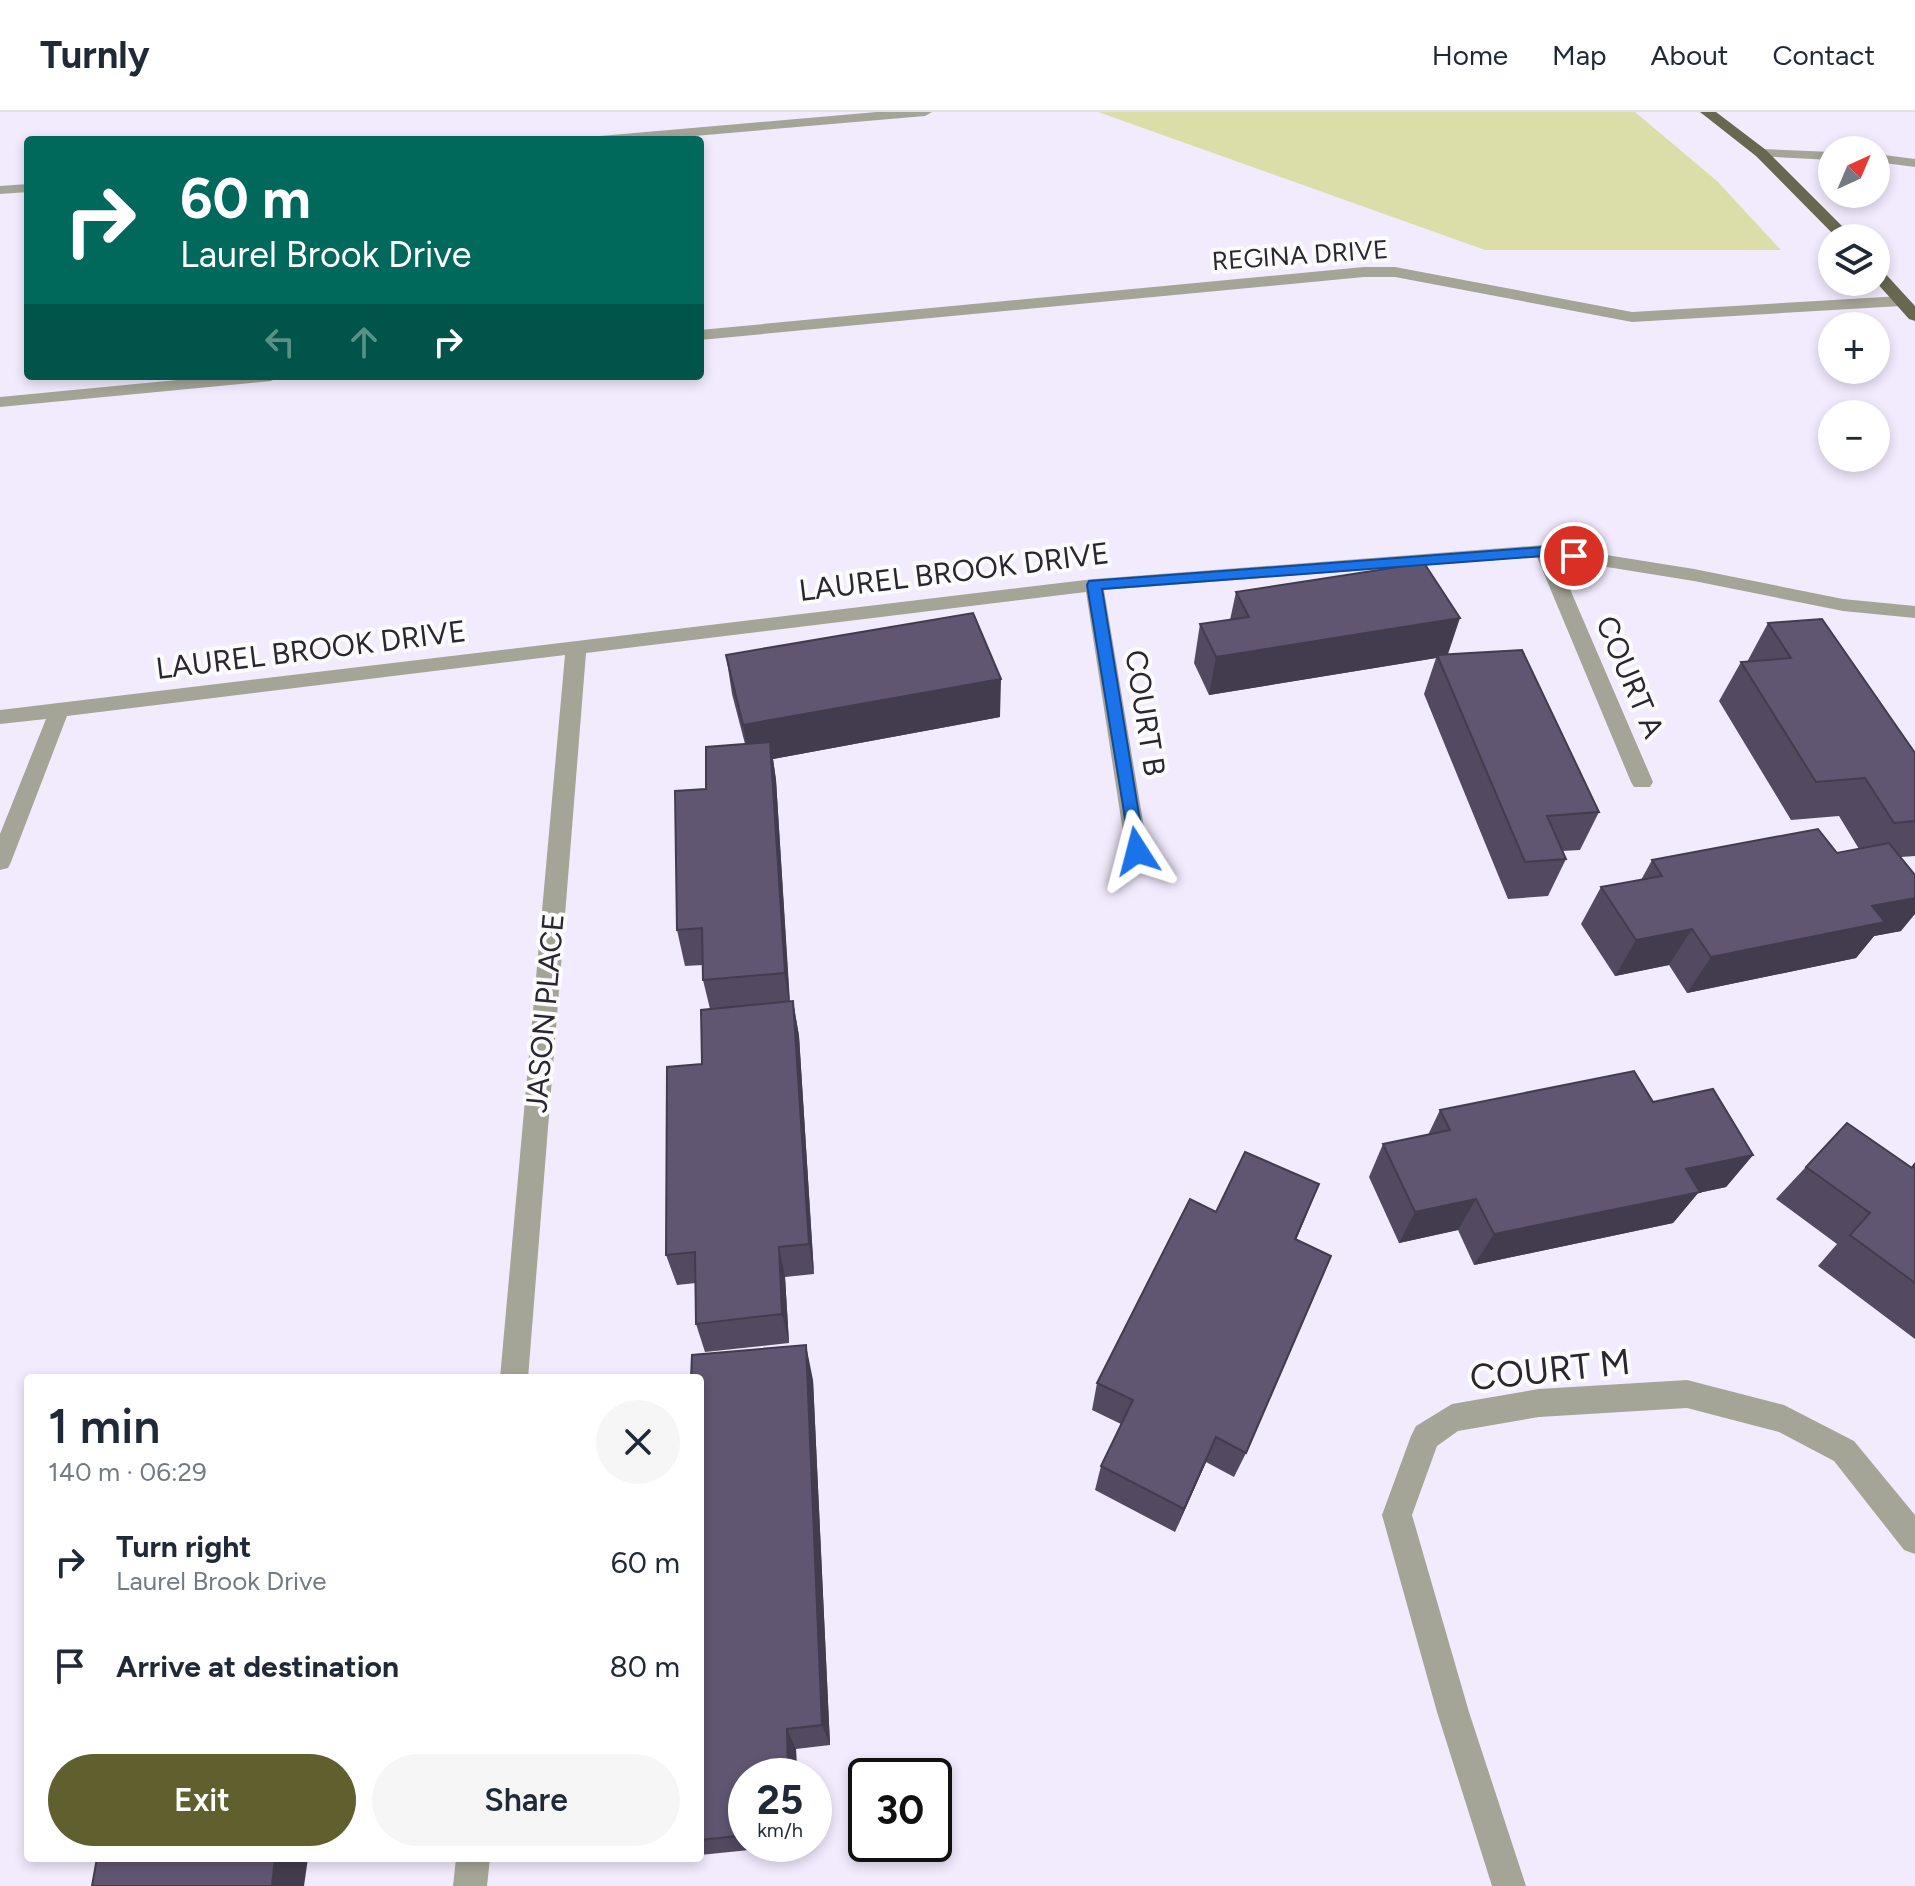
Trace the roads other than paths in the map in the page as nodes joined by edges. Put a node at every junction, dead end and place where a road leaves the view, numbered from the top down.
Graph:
1 (925, 112) edge
2 (1707, 112) edge
3 (646, 136) edge
4 (1761, 153) junction
5 (1818, 155) edge
6 (1890, 160) edge
7 (1915, 163) edge
8 (24, 188) edge
9 (0, 190) edge
10 (1832, 224) edge
11 (1890, 288) edge
12 (1901, 301) junction
13 (1915, 316) edge
14 (704, 335) edge
15 (229, 380) edge
16 (0, 402) edge
17 (1544, 551) junction
18 (1094, 585) junction
19 (1915, 612) edge
20 (576, 648) junction
21 (59, 711) junction
22 (0, 717) edge
23 (1642, 782) dead end
24 (1137, 851) dead end
25 (0, 862) edge
26 (514, 1374) edge
27 (1915, 1539) edge
28 (473, 1862) edge
29 (470, 1886) edge
30 (1509, 1886) edge

1 - 3 street
2 - 4 main road
4 - 5 lane
4 - 10 main road
6 - 7 lane
8 - 9 street
11 - 12 main road
12 - 13 main road
12 - 14 street, REGINA DRIVE
15 - 16 street
17 - 18 street, LAUREL BROOK DRIVE
17 - 19 street, LAUREL BROOK DRIVE
17 - 23 street, COURT A
18 - 20 street, LAUREL BROOK DRIVE
18 - 24 street, COURT B
20 - 21 street, LAUREL BROOK DRIVE
20 - 26 street, JASON PLACE
21 - 22 street, LAUREL BROOK DRIVE
21 - 25 street
27 - 30 street, COURT M
28 - 29 street

